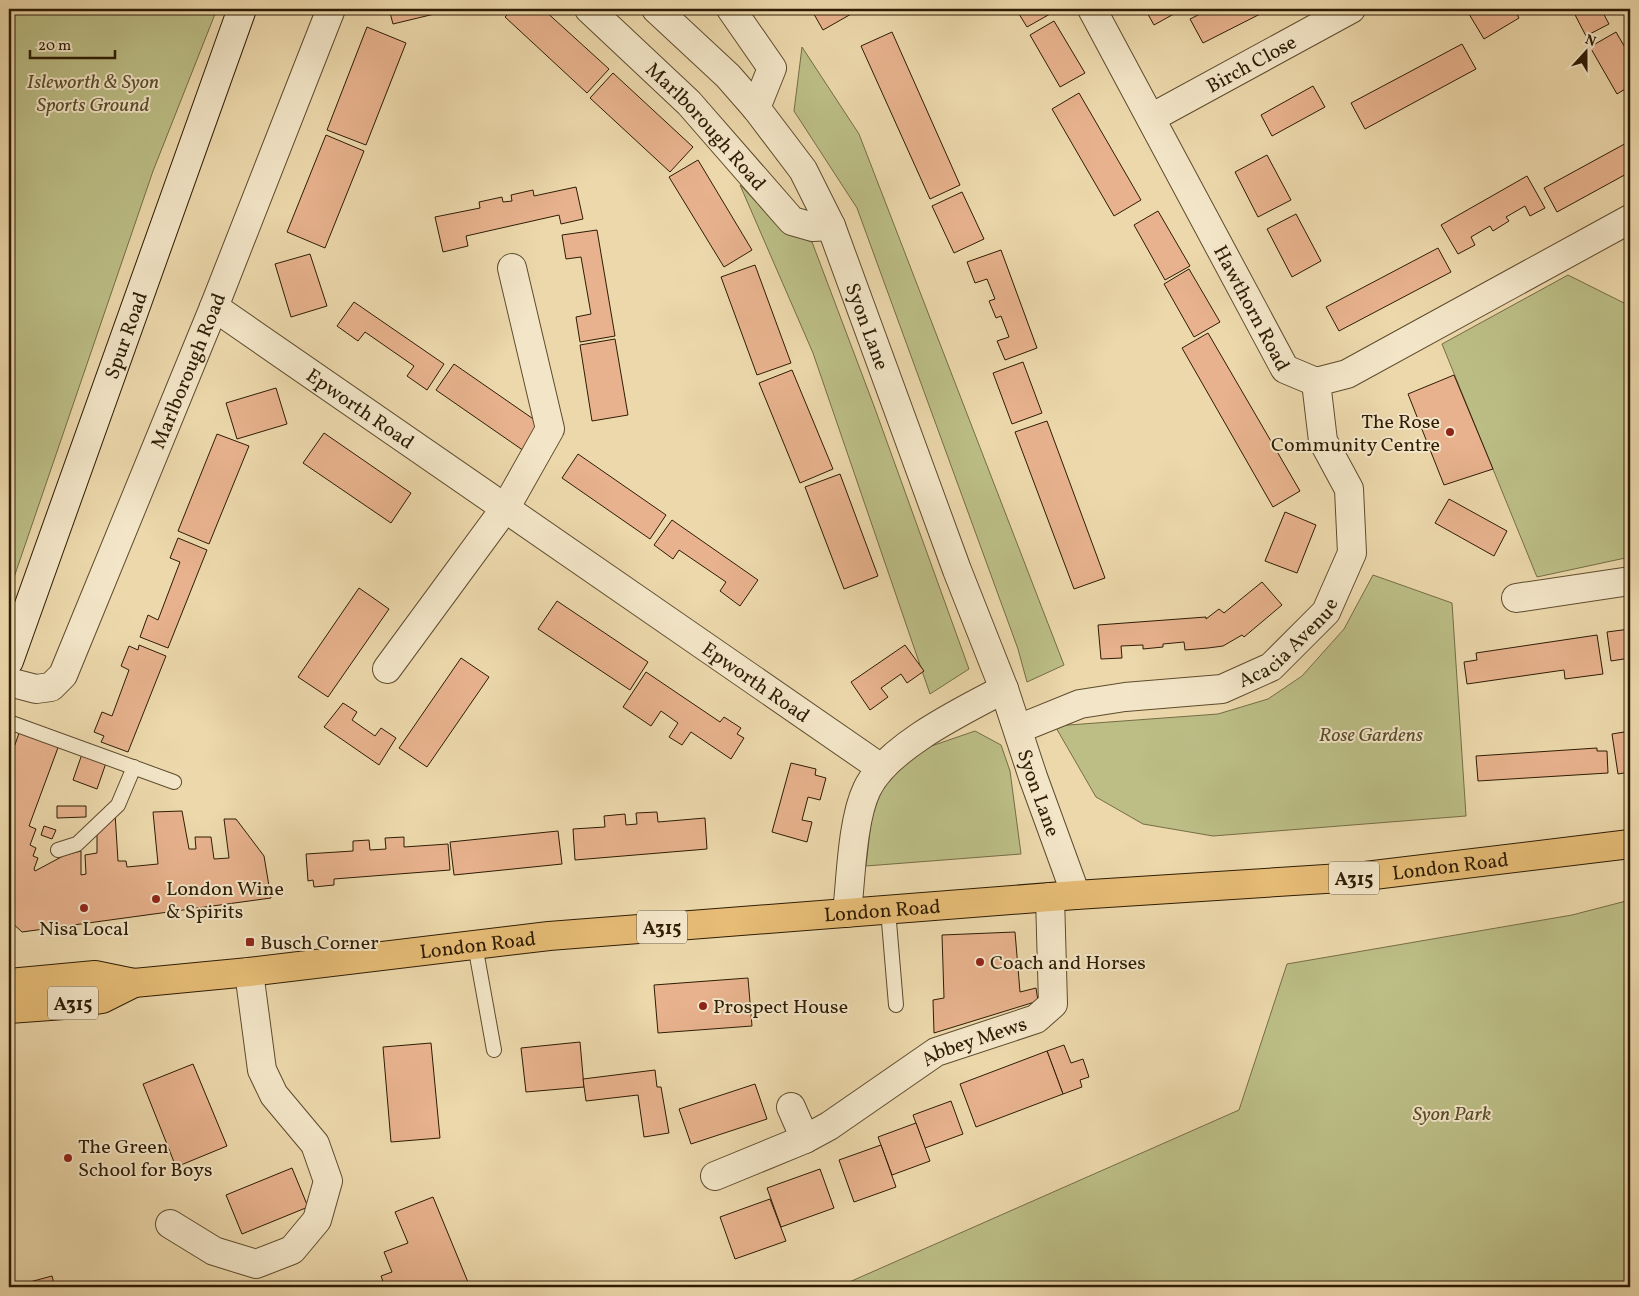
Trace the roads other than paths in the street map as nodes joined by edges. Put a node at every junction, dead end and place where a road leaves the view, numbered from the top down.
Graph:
1 (242, 9) edge
2 (330, 9) edge
3 (589, 9) edge
4 (656, 9) edge
5 (731, 9) edge
6 (1092, 9) edge
7 (1351, 9) edge
8 (756, 108) junction
9 (1151, 118) junction
10 (1630, 220) edge
11 (830, 226) junction
12 (512, 268) dead end
13 (214, 307) junction
14 (1316, 382) junction
15 (506, 508) junction
16 (1630, 581) edge
17 (1516, 598) dead end
18 (9, 661) edge
19 (387, 668) dead end
20 (9, 682) edge
21 (1004, 689) junction
22 (9, 722) edge
23 (1018, 729) junction
24 (134, 767) junction
25 (881, 768) junction
26 (174, 782) dead end
27 (1630, 844) edge
28 (58, 850) dead end
29 (1063, 896) junction
30 (888, 910) junction
31 (847, 913) junction
32 (475, 945) junction
33 (249, 972) junction
34 (9, 983) edge
35 (134, 983) junction
36 (896, 1006) dead end
37 (9, 1009) edge
38 (494, 1050) dead end
39 (791, 1107) dead end
40 (805, 1140) junction
41 (715, 1176) dead end
42 (170, 1224) dead end

1 - 18 street, Spur Road
2 - 13 street, Marlborough Road
3 - 11 street, Marlborough Road
4 - 8 street, Syon Lane
5 - 8 street
6 - 9 street, Hawthorn Road
7 - 9 street, Birch Close
8 - 11 street, Syon Lane
9 - 14 street, Hawthorn Road
10 - 14 street, Hawthorn Road
11 - 21 street, Syon Lane
12 - 15 street
13 - 15 street, Epworth Road
13 - 20 street, Marlborough Road
14 - 23 street, Acacia Avenue
15 - 19 street
15 - 25 street, Epworth Road
16 - 17 street
21 - 23 street, Syon Lane
21 - 25 street
22 - 24 lane
23 - 29 street, Syon Lane
24 - 26 lane
24 - 28 lane
25 - 31 street
27 - 29 main road, London Road / A315
29 - 30 main road, London Road / A315
29 - 40 street, Abbey Mews
30 - 31 main road, London Road / A315
30 - 36 lane
31 - 32 main road, London Road / A315
32 - 33 main road, London Road / A315
32 - 38 lane
33 - 35 main road, London Road / A315
33 - 42 street
34 - 35 main road, London Road / A315
35 - 37 main road, London Road / A315
39 - 40 street
40 - 41 street, Abbey Mews

